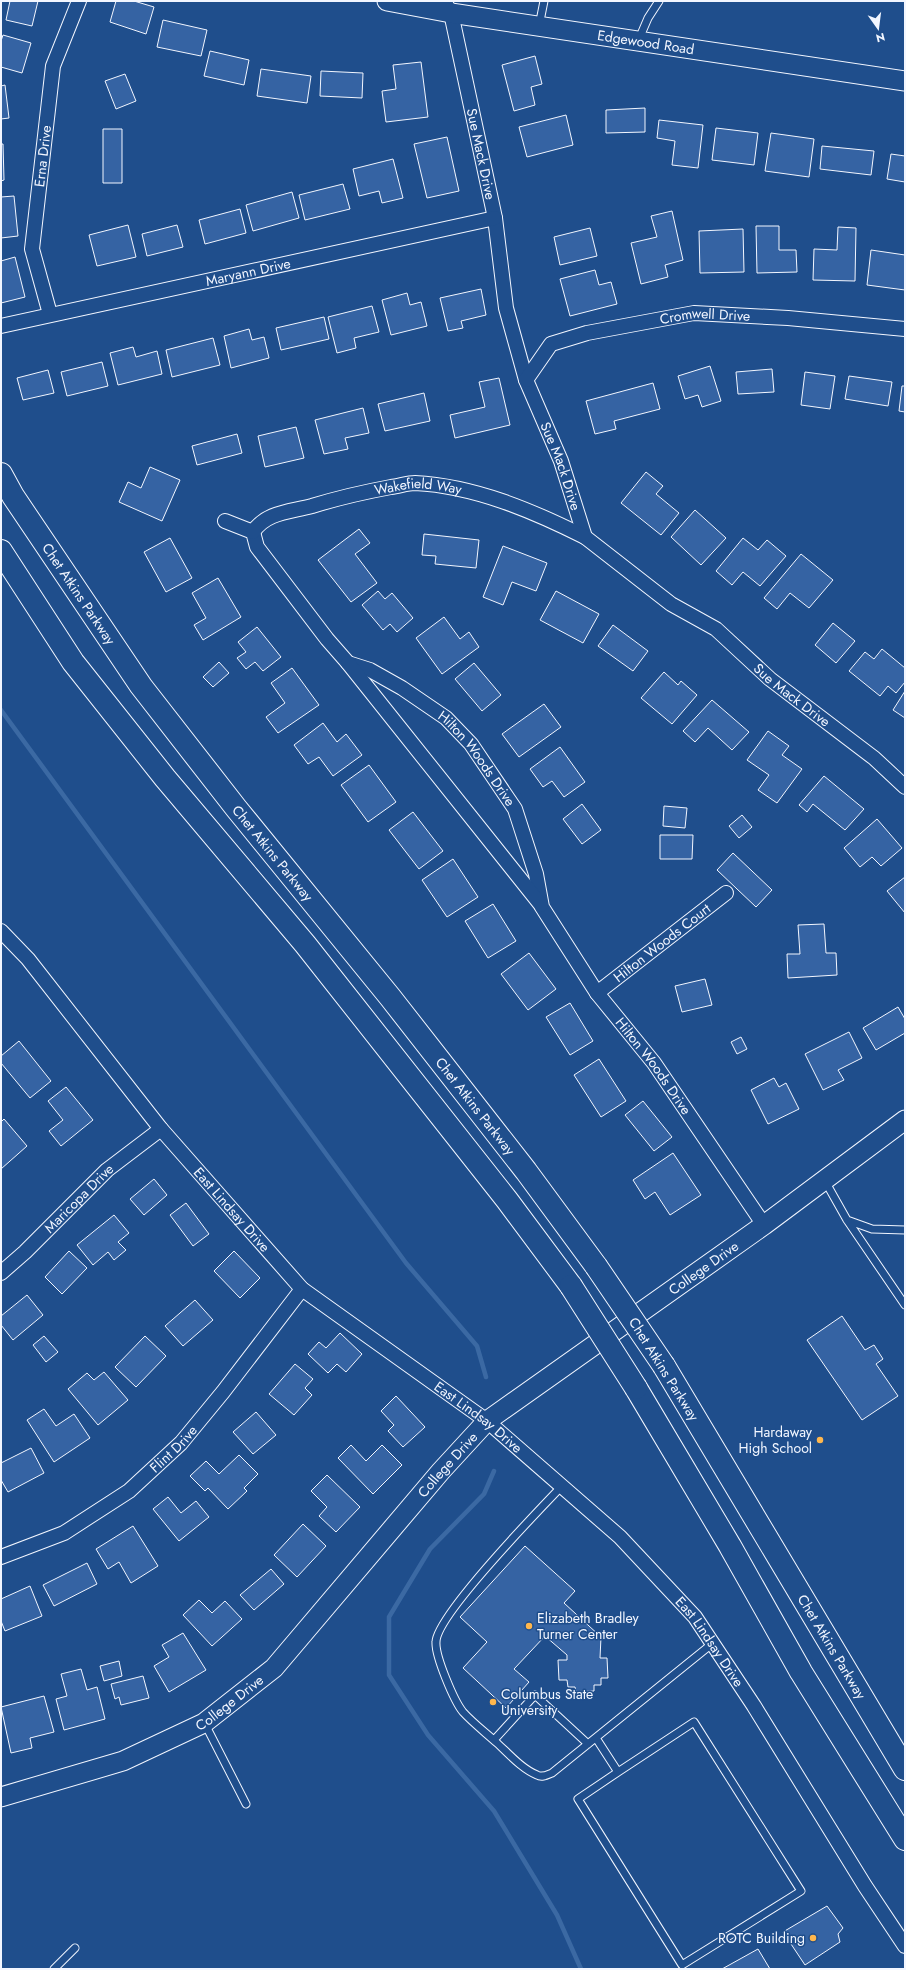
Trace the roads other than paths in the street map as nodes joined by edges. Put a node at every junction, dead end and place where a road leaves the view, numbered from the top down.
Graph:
1 (79, 1) edge
2 (387, 1) edge
3 (544, 1) edge
4 (659, 1) edge
5 (448, 7) edge
6 (539, 26) junction
7 (638, 41) junction
8 (905, 81) edge
9 (495, 218) junction
10 (50, 314) junction
11 (1, 326) edge
12 (905, 329) edge
13 (526, 380) junction
14 (1, 474) edge
15 (225, 521) dead end
16 (253, 532) junction
17 (585, 537) junction
18 (1, 551) edge
19 (348, 663) junction
20 (905, 787) edge
21 (726, 893) dead end
22 (542, 907) junction
23 (1, 931) edge
24 (597, 993) junction
25 (905, 1120) edge
26 (161, 1129) junction
27 (824, 1179) junction
28 (847, 1220) junction
29 (764, 1225) junction
30 (905, 1230) edge
31 (1, 1273) edge
32 (302, 1288) junction
33 (905, 1305) edge
34 (487, 1421) junction
35 (561, 1487) junction
36 (1, 1557) edge
37 (713, 1643) junction
38 (204, 1723) junction
39 (596, 1738) junction
40 (494, 1740) junction
41 (588, 1744) junction
42 (905, 1769) edge
43 (618, 1772) junction
44 (1, 1797) edge
45 (246, 1804) dead end
46 (905, 1839) edge
47 (905, 1946) edge
48 (75, 1948) dead end
49 (54, 1969) edge

1 - 10 street, Erna Drive
2 - 5 street, Edgewood Road
3 - 6 lane
4 - 7 lane
5 - 6 street, Edgewood Road
5 - 9 street, Sue Mack Drive
6 - 7 street, Edgewood Road
7 - 8 street, Edgewood Road
9 - 10 street, Maryann Drive
9 - 13 street, Sue Mack Drive
10 - 11 street, Maryann Drive
12 - 13 street, Cromwell Drive
13 - 17 street, Sue Mack Drive
14 - 42 highway, Chet Atkins Parkway, bridge
15 - 16 street
16 - 17 street, Wakefield Way
16 - 19 street, Hilton Woods Drive
17 - 20 street, Sue Mack Drive
18 - 46 highway, bridge
19 - 22 street, Hilton Woods Drive
19 - 22 street, Hilton Woods Drive
21 - 24 street, Hilton Woods Court
22 - 24 street, Hilton Woods Drive
23 - 26 street, East Lindsay Drive
24 - 29 street, Hilton Woods Drive
25 - 27 street, College Drive
26 - 31 street, Maricopa Drive
26 - 32 street, East Lindsay Drive
27 - 28 lane
27 - 29 street, College Drive
28 - 30 lane
28 - 33 lane
29 - 34 street, College Drive
32 - 34 street, East Lindsay Drive
32 - 36 street, Flint Drive
34 - 35 street, East Lindsay Drive
34 - 38 street, College Drive
35 - 37 street, East Lindsay Drive
35 - 40 lane
37 - 39 lane
37 - 47 street, East Lindsay Drive
38 - 44 street, College Drive
38 - 45 lane
39 - 41 lane
39 - 43 lane
40 - 41 lane
40 - 41 lane
43 - 43 lane
48 - 49 lane

